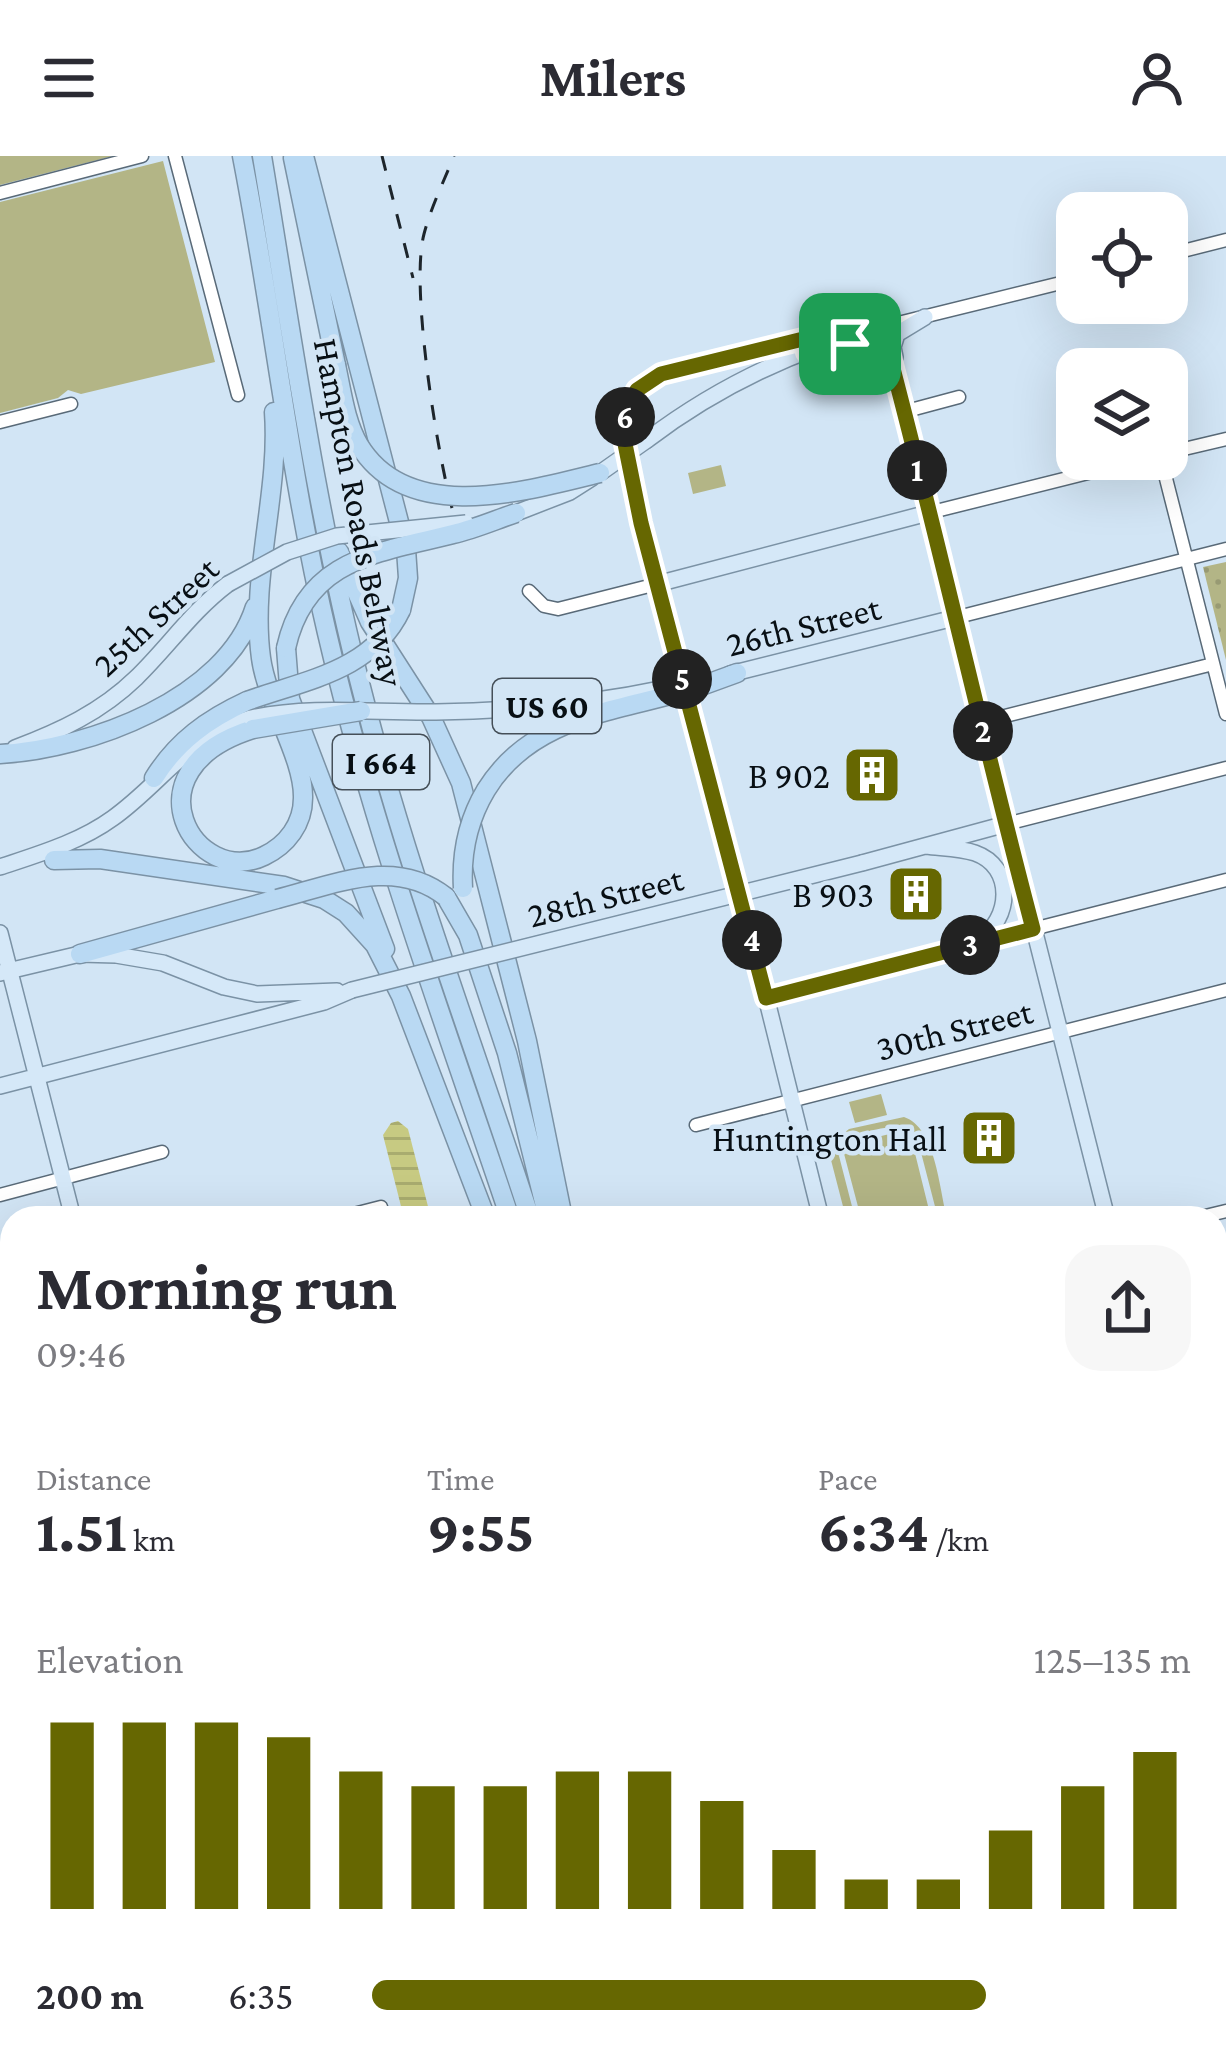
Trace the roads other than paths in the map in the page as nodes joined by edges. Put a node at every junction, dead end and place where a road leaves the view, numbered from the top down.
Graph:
1 (142, 156) edge
2 (175, 156) edge
3 (242, 156) edge
4 (262, 156) edge
5 (292, 156) edge
6 (304, 156) edge
7 (256, 183) junction
8 (307, 189) junction
9 (0, 193) edge
10 (1226, 240) edge
11 (1188, 250) edge
12 (1056, 284) edge
13 (265, 296) junction
14 (925, 317) junction
15 (882, 327) junction
16 (807, 352) junction
17 (897, 384) junction
18 (238, 395) dead end
19 (959, 397) dead end
20 (71, 404) dead end
21 (903, 412) junction
22 (0, 422) edge
23 (1226, 439) edge
24 (1188, 449) edge
25 (310, 454) junction
26 (600, 473) junction
27 (1062, 480) edge
28 (1169, 480) edge
29 (516, 513) junction
30 (928, 514) junction
31 (1226, 549) edge
32 (1186, 559) junction
33 (263, 579) junction
34 (657, 584) junction
35 (529, 591) dead end
36 (955, 618) junction
37 (1213, 664) junction
38 (737, 673) joint
39 (704, 682) junction
40 (361, 711) joint
41 (1226, 714) edge
42 (251, 716) junction
43 (981, 722) junction
44 (0, 754) edge
45 (1226, 768) edge
46 (154, 778) joint
47 (1006, 824) junction
48 (926, 846) junction
49 (54, 860) joint
50 (1, 867) edge
51 (1226, 880) edge
52 (454, 892) junction
53 (1033, 929) junction
54 (0, 933) edge
55 (965, 946) junction
56 (80, 954) junction
57 (5, 972) edge
58 (352, 990) junction
59 (1226, 990) edge
60 (401, 996) junction
61 (766, 998) junction
62 (1060, 1033) junction
63 (36, 1076) junction
64 (0, 1086) edge
65 (792, 1101) junction
66 (696, 1125) dead end
67 (548, 1136) junction
68 (162, 1153) dead end
69 (63, 1178) junction
70 (0, 1195) edge
71 (70, 1206) edge
72 (481, 1206) edge
73 (506, 1206) edge
74 (526, 1206) edge
75 (545, 1206) edge
76 (561, 1206) edge
77 (568, 1206) edge
78 (818, 1206) edge
79 (1104, 1206) edge

1 - 9 street
2 - 18 street
3 - 7 highway, Hampton Roads Beltway / I 664
4 - 7 highway, Hampton Roads Beltway / I 664
5 - 8 highway
6 - 8 highway
7 - 13 highway, Hampton Roads Beltway / I 664
7 - 25 highway, Hampton Roads Beltway / I 664
8 - 26 highway, bridge
8 - 42 highway, bridge
10 - 11 street
12 - 14 street
13 - 33 highway
13 - 73 highway, Hampton Roads Beltway / I 664
14 - 15 street
14 - 17 main road
15 - 16 main road, 25th Street
15 - 17 main road
15 - 34 street
16 - 17 main road
16 - 26 main road, 25th Street, bridge
17 - 21 main road
19 - 21 street
20 - 22 street
21 - 30 main road
23 - 24 street
25 - 67 highway
25 - 74 highway, Hampton Roads Beltway / I 664
26 - 29 main road, 25th Street, bridge
27 - 30 street
28 - 32 street
29 - 44 main road, 25th Street, bridge
29 - 60 highway, bridge
30 - 34 main road
30 - 36 main road
31 - 32 street, 26th Street
32 - 36 street, 26th Street
32 - 37 street
33 - 42 highway
33 - 44 highway
34 - 35 street
34 - 61 main road
36 - 38 main road, 26th Street
36 - 43 main road
37 - 41 street
37 - 43 street
38 - 39 highway
39 - 40 main road, 26th Street / US 60, bridge
39 - 52 highway, bridge
40 - 42 highway, bridge
42 - 46 highway
43 - 47 main road
45 - 47 street, 28th Street
46 - 50 main road
47 - 48 main road, 28th Street
47 - 53 main road
48 - 55 main road
48 - 58 main road, 28th Street, bridge
49 - 50 main road
49 - 60 highway
51 - 53 street
52 - 56 highway, bridge
52 - 75 highway
53 - 55 main road
53 - 62 main road
54 - 57 main road
55 - 61 main road
56 - 57 main road
56 - 58 main road
57 - 63 main road
58 - 63 main road, 28th Street
59 - 62 street, 30th Street
60 - 72 highway
61 - 65 main road
62 - 65 street, 30th Street
62 - 79 main road
63 - 64 main road, 28th Street
63 - 69 main road
65 - 66 street, 30th Street
65 - 78 main road
67 - 76 highway
67 - 77 highway
68 - 69 street
69 - 70 street
69 - 71 main road

